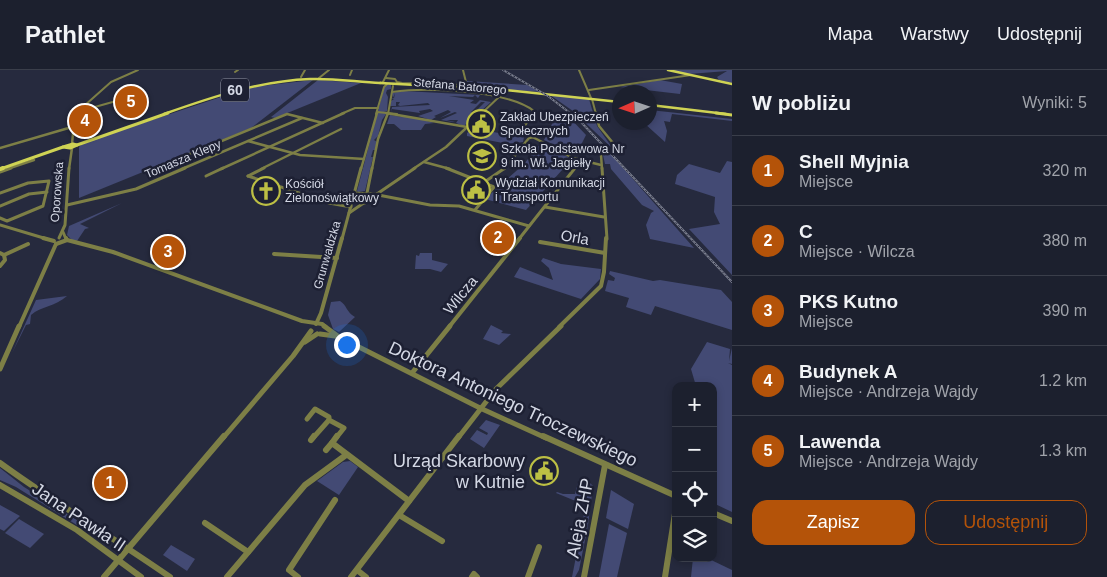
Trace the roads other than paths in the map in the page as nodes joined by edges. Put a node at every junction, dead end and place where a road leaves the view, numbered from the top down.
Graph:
1 (138, 70) edge
2 (305, 70) edge
3 (329, 70) edge
4 (352, 70) edge
5 (388, 70) edge
6 (463, 70) edge
7 (579, 70) edge
8 (668, 70) edge
9 (350, 75) dead end
10 (691, 75) junction
11 (301, 77) dead end
12 (319, 78) dead end
13 (386, 78) junction
14 (385, 83) junction
15 (732, 84) edge
16 (393, 86) dead end
17 (589, 90) junction
18 (392, 92) junction
19 (134, 96) dead end
20 (500, 96) junction
21 (612, 101) edge
22 (657, 106) edge
23 (377, 110) junction
24 (76, 112) junction
25 (388, 113) junction
26 (732, 115) edge
27 (302, 118) junction
28 (323, 123) junction
29 (72, 127) junction
30 (467, 128) junction
31 (341, 129) dead end
32 (534, 137) junction
33 (248, 141) junction
34 (73, 144) junction
35 (66, 147) junction
36 (270, 147) junction
37 (0, 148) edge
38 (607, 150) dead end
39 (612, 150) dead end
40 (70, 153) junction
41 (292, 154) junction
42 (364, 159) junction
43 (34, 160) dead end
44 (581, 161) junction
45 (424, 162) junction
46 (601, 165) junction
47 (156, 168) dead end
48 (0, 170) edge
49 (206, 176) dead end
50 (483, 183) junction
51 (47, 192) junction
52 (0, 193) edge
53 (354, 193) junction
54 (367, 194) junction
55 (376, 195) junction
56 (365, 203) junction
57 (67, 205) junction
58 (0, 206) edge
59 (360, 206) junction
60 (350, 207) junction
61 (545, 207) junction
62 (475, 210) junction
63 (349, 213) junction
64 (604, 217) junction
65 (0, 218) edge
66 (7, 221) junction
67 (0, 224) edge
68 (529, 226) junction
69 (63, 232) junction
70 (64, 241) junction
71 (56, 242) junction
72 (540, 242) dead end
73 (28, 244) dead end
74 (2, 254) edge
75 (274, 254) dead end
76 (605, 254) junction
77 (337, 258) junction
78 (0, 266) edge
79 (321, 312) junction
80 (322, 324) junction
81 (313, 327) junction
82 (326, 329) junction
83 (319, 334) junction
84 (339, 337) junction
85 (304, 342) junction
86 (0, 369) edge
87 (412, 373) junction
88 (480, 408) junction
89 (307, 419) dead end
90 (329, 420) junction
91 (311, 440) dead end
92 (332, 443) junction
93 (326, 450) dead end
94 (346, 455) junction
95 (0, 463) edge
96 (605, 465) junction
97 (0, 485) edge
98 (672, 494) edge
99 (335, 500) dead end
100 (409, 501) junction
101 (399, 514) junction
102 (717, 515) edge
103 (674, 517) edge
104 (732, 521) edge
105 (205, 523) dead end
106 (442, 541) dead end
107 (539, 547) dead end
108 (130, 548) junction
109 (248, 552) junction
110 (118, 562) junction
111 (357, 570) junction
112 (104, 577) edge
113 (141, 577) edge
114 (170, 577) edge
115 (227, 577) edge
116 (298, 577) edge
117 (352, 577) edge
118 (366, 577) edge
119 (472, 577) edge
120 (478, 577) edge
121 (528, 577) edge
122 (584, 577) edge
123 (665, 577) edge

1 - 24 street
2 - 11 street
3 - 12 street
4 - 9 street
5 - 13 street, Grunwaldzka
6 - 13 street
7 - 17 street
8 - 10 main road
10 - 15 main road
10 - 17 street
13 - 14 street, Grunwaldzka
14 - 21 main road, 60
14 - 23 street, Grunwaldzka
14 - 34 main road, 60
16 - 18 street
17 - 39 street
18 - 20 street, Stefana Batorego
18 - 25 street
19 - 24 street
20 - 30 street
20 - 32 street, Stefana Batorego
22 - 26 main road
23 - 25 street
23 - 28 street
23 - 42 street, Grunwaldzka
24 - 29 street, Oporowska
25 - 30 street
25 - 54 street
27 - 28 street
27 - 33 street, Tomasza Klepy
27 - 47 street
28 - 36 street
29 - 34 street, Oporowska
29 - 37 street
30 - 45 street
31 - 41 street
32 - 44 street
32 - 50 street
33 - 36 street
33 - 57 street, Tomasza Klepy
34 - 35 main road, 60
34 - 35 street, Oporowska
34 - 40 street, Oporowska
35 - 40 street, Oporowska
35 - 48 main road, 60
36 - 41 street
36 - 49 street
38 - 46 street
40 - 57 street, Oporowska
41 - 42 street
41 - 60 street
42 - 53 street, Grunwaldzka
43 - 48 street
44 - 46 street
44 - 61 street, Wilcza
45 - 50 street
45 - 55 street
46 - 64 street
50 - 62 street
51 - 52 street
51 - 58 street
51 - 66 street
53 - 54 street
53 - 60 street, Grunwaldzka
54 - 55 street
54 - 56 street
55 - 56 street
55 - 62 street
56 - 59 street
57 - 69 street, Oporowska
59 - 60 street
59 - 63 street
60 - 63 street, Grunwaldzka
61 - 64 street
61 - 68 street, Wilcza
62 - 68 street
63 - 77 street, Grunwaldzka
64 - 76 street
65 - 66 street
66 - 67 street
67 - 71 street
68 - 87 street, Wilcza
69 - 70 street, Oporowska
69 - 71 street, Oporowska
70 - 71 street, Oporowska
70 - 71 street
70 - 81 street
71 - 86 street, Oporowska
72 - 76 street, Orla
73 - 74 street
74 - 78 street
75 - 77 street
76 - 88 street
77 - 79 street, Grunwaldzka
79 - 80 street, Grunwaldzka
79 - 81 street, Grunwaldzka
80 - 81 street
80 - 82 street, Doktora Antoniego Troczewskiego
81 - 83 street, Doktora Antoniego Troczewskiego
81 - 85 street, Grunwaldzka
82 - 83 street
82 - 84 street, Doktora Antoniego Troczewskiego
83 - 84 street, Doktora Antoniego Troczewskiego
83 - 85 street
84 - 87 street, Doktora Antoniego Troczewskiego
85 - 108 street
87 - 88 street, Doktora Antoniego Troczewskiego
88 - 96 street, Doktora Antoniego Troczewskiego
88 - 100 street
89 - 90 street
90 - 91 street
90 - 92 street
92 - 93 street
92 - 94 street
94 - 100 street
94 - 109 street
95 - 108 street, Jana Pawła II
96 - 98 street, Doktora Antoniego Troczewskiego
96 - 122 street, Aleja ZHP
97 - 110 street, Jana Pawła II
99 - 116 street
100 - 101 street
101 - 106 street
101 - 111 street
102 - 104 street
103 - 123 street
105 - 109 street
107 - 121 street
108 - 110 street
108 - 114 street, Jana Pawła II
109 - 115 street
110 - 112 street
110 - 113 street, Jana Pawła II
111 - 117 street
111 - 118 street
119 - 120 street

